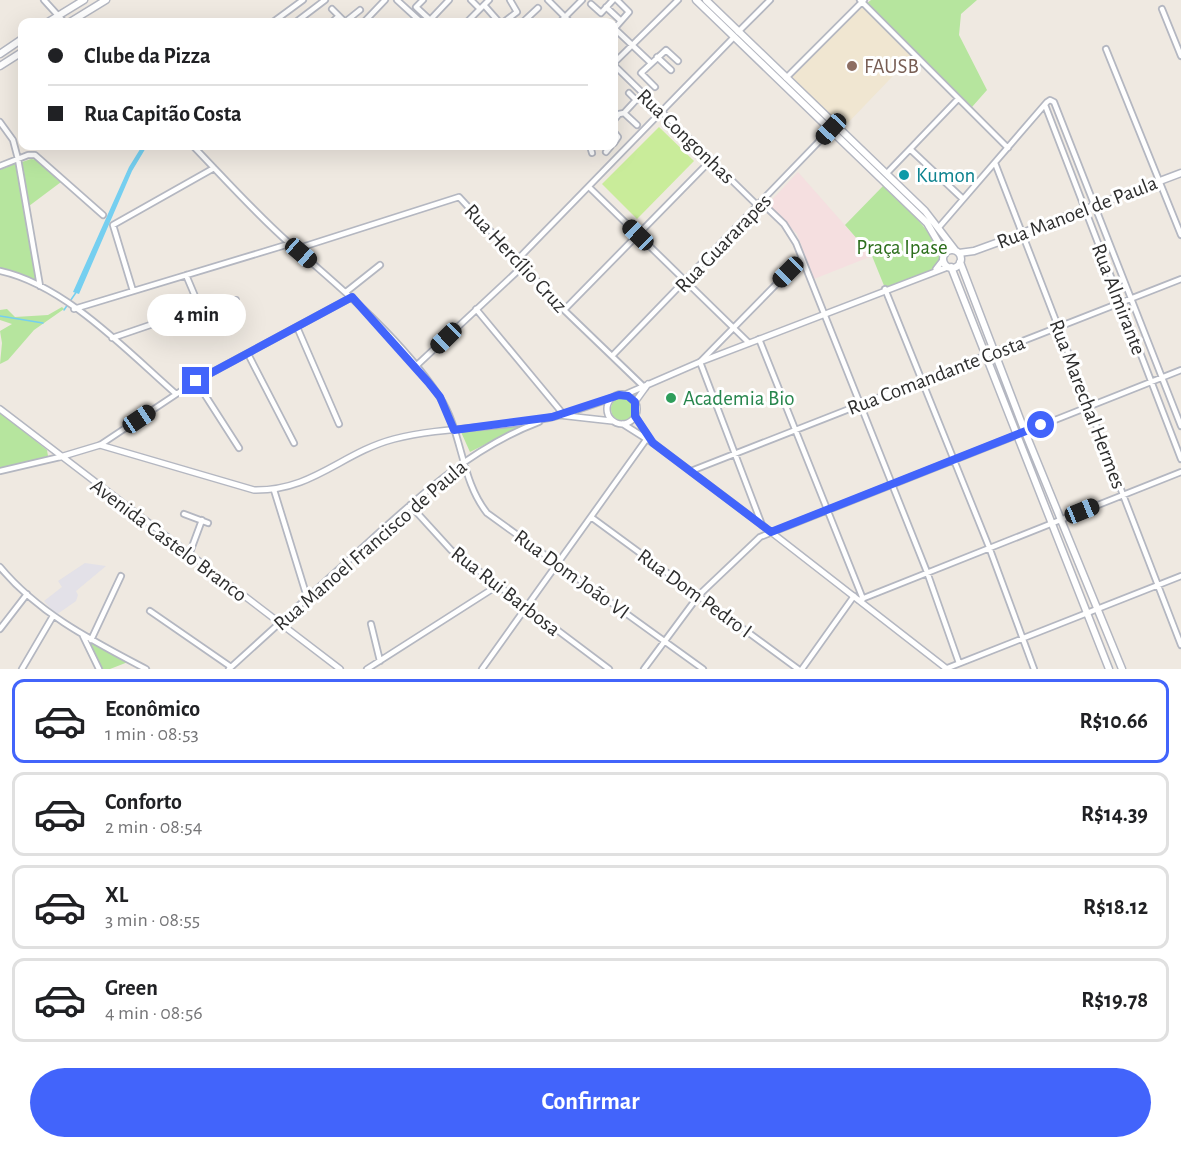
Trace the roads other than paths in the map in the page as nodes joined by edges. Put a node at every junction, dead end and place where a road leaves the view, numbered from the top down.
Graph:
1 (44, 0) edge
2 (84, 0) edge
3 (106, 0) edge
4 (303, 0) edge
5 (325, 0) edge
6 (385, 0) edge
7 (397, 0) edge
8 (423, 0) edge
9 (471, 0) edge
10 (489, 0) edge
11 (510, 0) edge
12 (548, 0) edge
13 (582, 0) edge
14 (615, 0) edge
15 (678, 0) edge
16 (696, 0) edge
17 (706, 0) edge
18 (770, 0) edge
19 (446, 1) edge
20 (862, 1) edge
21 (591, 4) dead end
22 (482, 7) junction
23 (606, 7) junction
24 (538, 8) dead end
25 (332, 9) dead end
26 (1162, 9) dead end
27 (360, 10) dead end
28 (339, 16) joint
29 (57, 17) joint
30 (565, 17) joint
31 (77, 18) edge
32 (278, 18) edge
33 (301, 18) edge
34 (337, 18) edge
35 (350, 18) edge
36 (368, 18) edge
37 (417, 18) edge
38 (428, 18) edge
39 (432, 18) edge
40 (471, 18) edge
41 (494, 18) edge
42 (509, 18) edge
43 (527, 18) edge
44 (618, 18) edge
45 (618, 18) edge
46 (621, 21) junction
47 (618, 24) edge
48 (618, 31) edge
49 (736, 34) junction
50 (18, 42) edge
51 (633, 44) junction
52 (1106, 49) dead end
53 (0, 54) edge
54 (18, 55) edge
55 (1181, 56) edge
56 (657, 57) junction
57 (618, 60) edge
58 (678, 61) dead end
59 (650, 62) junction
60 (0, 66) edge
61 (618, 68) edge
62 (671, 70) dead end
63 (786, 78) junction
64 (655, 87) dead end
65 (629, 93) dead end
66 (958, 99) junction
67 (1045, 105) junction
68 (624, 113) junction
69 (663, 113) junction
70 (618, 117) edge
71 (0, 122) edge
72 (637, 125) dead end
73 (831, 129) junction
74 (910, 148) junction
75 (1008, 148) junction
76 (197, 150) edge
77 (591, 150) edge
78 (592, 153) dead end
79 (18, 159) junction
80 (712, 159) junction
81 (995, 163) junction
82 (0, 165) edge
83 (214, 168) junction
84 (1181, 172) edge
85 (887, 173) junction
86 (1159, 181) junction
87 (590, 188) junction
88 (963, 199) junction
89 (760, 205) junction
90 (1096, 206) junction
91 (1085, 210) junction
92 (103, 215) dead end
93 (940, 226) junction
94 (1022, 233) junction
95 (638, 235) junction
96 (1181, 235) edge
97 (289, 244) junction
98 (296, 249) junction
99 (959, 256) junction
100 (944, 257) junction
101 (802, 258) junction
102 (517, 260) junction
103 (380, 265) dead end
104 (523, 266) junction
105 (950, 267) junction
106 (936, 269) junction
107 (0, 271) edge
108 (186, 275) junction
109 (1181, 279) edge
110 (686, 282) junction
111 (40, 286) junction
112 (885, 290) junction
113 (133, 291) junction
114 (346, 292) junction
115 (352, 297) junction
116 (1131, 297) junction
117 (236, 300) dead end
118 (1121, 303) junction
119 (74, 308) junction
120 (200, 308) junction
121 (476, 309) junction
122 (564, 310) junction
123 (823, 314) junction
124 (297, 327) junction
125 (733, 327) junction
126 (1058, 327) junction
127 (112, 338) junction
128 (759, 339) junction
129 (749, 343) junction
130 (994, 353) junction
131 (248, 354) junction
132 (613, 356) junction
133 (985, 356) junction
134 (700, 362) junction
135 (416, 366) junction
136 (1181, 370) edge
137 (1162, 377) junction
138 (196, 381) junction
139 (922, 381) junction
140 (1151, 382) junction
141 (645, 386) junction
142 (176, 394) junction
143 (624, 395) junction
144 (614, 397) junction
145 (635, 402) junction
146 (860, 405) junction
147 (1088, 407) junction
148 (0, 409) edge
149 (560, 415) junction
150 (635, 416) junction
151 (612, 420) junction
152 (339, 424) dead end
153 (623, 424) junction
154 (1181, 426) edge
155 (454, 430) junction
156 (796, 430) junction
157 (1025, 432) junction
158 (1015, 436) junction
159 (649, 440) junction
160 (294, 443) dead end
161 (100, 445) junction
162 (240, 448) dead end
163 (735, 455) junction
164 (60, 457) junction
165 (1181, 459) edge
166 (954, 460) junction
167 (463, 462) junction
168 (0, 471) edge
169 (691, 471) junction
170 (1181, 472) edge
171 (892, 485) junction
172 (274, 490) junction
173 (1123, 494) junction
174 (410, 505) junction
175 (827, 510) junction
176 (184, 514) dead end
177 (591, 517) junction
178 (1061, 519) junction
179 (1051, 523) junction
180 (762, 525) junction
181 (771, 532) junction
182 (989, 547) junction
183 (189, 555) junction
184 (558, 564) junction
185 (0, 567) edge
186 (927, 572) junction
187 (2, 574) edge
188 (121, 576) dead end
189 (1181, 576) edge
190 (1157, 585) junction
191 (497, 586) junction
192 (27, 594) junction
193 (699, 595) junction
194 (307, 597) junction
195 (858, 598) junction
196 (526, 608) junction
197 (1096, 608) junction
198 (150, 611) dead end
199 (1086, 612) junction
200 (53, 616) junction
201 (280, 624) junction
202 (371, 624) dead end
203 (0, 628) edge
204 (83, 636) junction
205 (1022, 637) junction
206 (91, 640) junction
207 (664, 641) junction
208 (1181, 645) edge
209 (380, 661) junction
210 (959, 663) junction
211 (230, 668) edge
212 (22, 669) edge
213 (99, 669) edge
214 (146, 669) edge
215 (340, 669) edge
216 (367, 669) edge
217 (482, 669) edge
218 (609, 669) edge
219 (644, 669) edge
220 (703, 669) edge
221 (800, 669) edge
222 (946, 669) edge
223 (1034, 669) edge
224 (1109, 669) edge
225 (1122, 669) edge

1 - 29 street
2 - 29 main road
3 - 31 main road
4 - 32 street
5 - 33 street
6 - 36 street
7 - 37 street
8 - 38 street
9 - 22 street
10 - 22 street
11 - 42 street
12 - 30 street
13 - 30 street
14 - 23 street
14 - 46 street
15 - 51 street
16 - 49 main road
17 - 49 main road
18 - 49 street
19 - 39 street
20 - 63 street
20 - 66 street
21 - 23 street
22 - 40 street
22 - 41 street
23 - 45 street
24 - 43 street
25 - 28 street
26 - 55 street
27 - 35 street
28 - 34 street
44 - 46 street
46 - 47 street
48 - 51 street
49 - 63 main road
49 - 69 street
49 - 73 main road
50 - 53 main road
51 - 57 street
51 - 59 street
52 - 86 street
54 - 60 main road
56 - 58 street
56 - 59 street
56 - 62 street
59 - 64 street
61 - 69 street, Rua Congonhas
63 - 85 main road
65 - 68 street
66 - 74 street
66 - 75 street
67 - 75 street
67 - 90 street
67 - 91 street, Rua Almirante
68 - 70 street
68 - 72 street
69 - 80 street, Rua Congonhas
69 - 87 street
71 - 79 street
73 - 89 street, Rua Guararapes
73 - 100 main road
74 - 85 street
74 - 88 street
75 - 81 street
76 - 83 street, Rua Dom João VI
77 - 78 street
79 - 82 street
79 - 92 street
79 - 111 street
80 - 89 street, Rua Congonhas
80 - 95 street
81 - 88 street
81 - 94 street, Rua Marechal Hermes
83 - 97 street, Rua Dom João VI
83 - 113 street
84 - 86 main road, Rua Manoel de Paula
85 - 93 main road
86 - 90 main road, Rua Manoel de Paula
86 - 96 street
87 - 95 street
87 - 102 street
88 - 93 street
89 - 101 street, Rua Congonhas
89 - 110 street, Rua Guararapes
90 - 91 main road, Rua Manoel de Paula
90 - 116 street
91 - 94 main road, Rua Manoel de Paula
91 - 118 street, Rua Almirante
93 - 99 main road
94 - 99 main road, Rua Manoel de Paula
94 - 126 street, Rua Marechal Hermes
95 - 110 street
95 - 122 street
97 - 98 street, Rua Dom João VI
97 - 108 street
98 - 102 street, Rua Hercílio Cruz
98 - 114 street, Rua Dom João VI
99 - 100 main road
99 - 105 main road
99 - 130 main road
100 - 105 main road
100 - 106 street
101 - 123 street, Rua Congonhas
101 - 125 street
102 - 104 street, Rua Hercílio Cruz
103 - 114 street
104 - 121 street
104 - 122 street, Rua Hercílio Cruz
105 - 106 street
105 - 133 main road
106 - 112 street
107 - 111 street
108 - 113 street
108 - 120 street
109 - 116 street, Rua Comandante Costa
110 - 125 street
110 - 132 street, Rua Guararapes
111 - 119 street
112 - 123 street
112 - 139 street
113 - 119 street
114 - 115 street, Rua Dom João VI
115 - 124 street
115 - 135 street, Rua Dom João VI
116 - 118 street, Rua Comandante Costa
116 - 137 street
117 - 120 street
118 - 126 street, Rua Comandante Costa
118 - 140 street, Rua Almirante
119 - 127 street
120 - 127 street
121 - 135 street
121 - 149 street
122 - 132 street, Rua Hercílio Cruz
123 - 128 street
123 - 146 street, Rua Congonhas
124 - 131 street
124 - 152 street
125 - 129 street
125 - 134 street
126 - 130 street, Rua Comandante Costa
126 - 147 street, Rua Marechal Hermes
127 - 142 street
128 - 129 street
128 - 156 street
129 - 134 street
130 - 133 street, Rua Comandante Costa
130 - 157 main road
131 - 138 street
131 - 160 street
132 - 141 street, Rua Hercílio Cruz
133 - 139 street, Rua Comandante Costa
133 - 158 main road
134 - 141 street
134 - 163 street
135 - 155 street, Rua Dom João VI
136 - 137 street
137 - 140 street
137 - 154 street
138 - 142 street
138 - 162 street
139 - 146 street, Rua Comandante Costa
139 - 166 street
140 - 147 street
140 - 165 street, Rua Almirante
141 - 143 street
141 - 145 street
142 - 161 street
143 - 144 street
143 - 145 street
144 - 149 street
144 - 151 street
145 - 150 street
146 - 156 street, Rua Comandante Costa
146 - 171 street, Rua Congonhas
147 - 157 street
147 - 173 street, Rua Marechal Hermes
148 - 164 street, Avenida Castelo Branco
149 - 151 street
149 - 155 street
149 - 167 street, Rua Manoel Francisco de Paula
150 - 153 street
150 - 159 street
151 - 153 street
153 - 159 street
155 - 167 street, Rua Dom João VI
155 - 172 street
156 - 163 street, Rua Comandante Costa
156 - 175 street
157 - 158 street
157 - 178 main road
158 - 166 street
158 - 179 main road
159 - 169 street
159 - 177 street
161 - 164 street
161 - 172 street
163 - 169 street, Rua Comandante Costa
163 - 180 street
164 - 168 street
164 - 183 street, Avenida Castelo Branco
166 - 171 street
166 - 182 street
167 - 174 street, Rua Manoel Francisco de Paula
167 - 184 street, Rua Dom João VI
169 - 180 street
170 - 173 street
171 - 175 street
171 - 186 street, Rua Congonhas
172 - 194 street
173 - 178 street
173 - 190 street, Rua Marechal Hermes
174 - 191 street, Rua Rui Barbosa
174 - 194 street, Rua Manoel Francisco de Paula
175 - 181 street
175 - 195 street
176 - 183 street
177 - 184 street
177 - 193 street, Rua Dom Pedro I
178 - 179 street
178 - 197 main road
179 - 182 street
179 - 199 main road
180 - 181 street
181 - 193 street
181 - 195 street
182 - 186 street
182 - 205 street
183 - 201 street, Avenida Castelo Branco
184 - 196 street
184 - 207 street, Rua Dom João VI
185 - 187 street
186 - 195 street
186 - 210 street, Rua Congonhas
187 - 192 street
188 - 206 street
189 - 190 street
190 - 197 street
190 - 208 street, Rua Marechal Hermes
191 - 196 street, Rua Rui Barbosa
191 - 209 street
192 - 200 street
192 - 203 street
193 - 207 street
193 - 221 street, Rua Dom Pedro I
194 - 201 street, Rua Manoel Francisco de Paula
195 - 221 street
195 - 222 street
196 - 217 street
196 - 218 street, Rua Rui Barbosa
197 - 199 street
197 - 225 main road
198 - 211 street
199 - 205 street
199 - 224 main road
200 - 204 street
200 - 212 street
201 - 211 street, Rua Manoel Francisco de Paula
201 - 215 street, Avenida Castelo Branco
202 - 209 street
204 - 206 street
204 - 213 street
205 - 210 street
205 - 223 street
206 - 214 street
207 - 219 street
207 - 220 street, Rua Dom João VI
209 - 216 street
210 - 222 street

